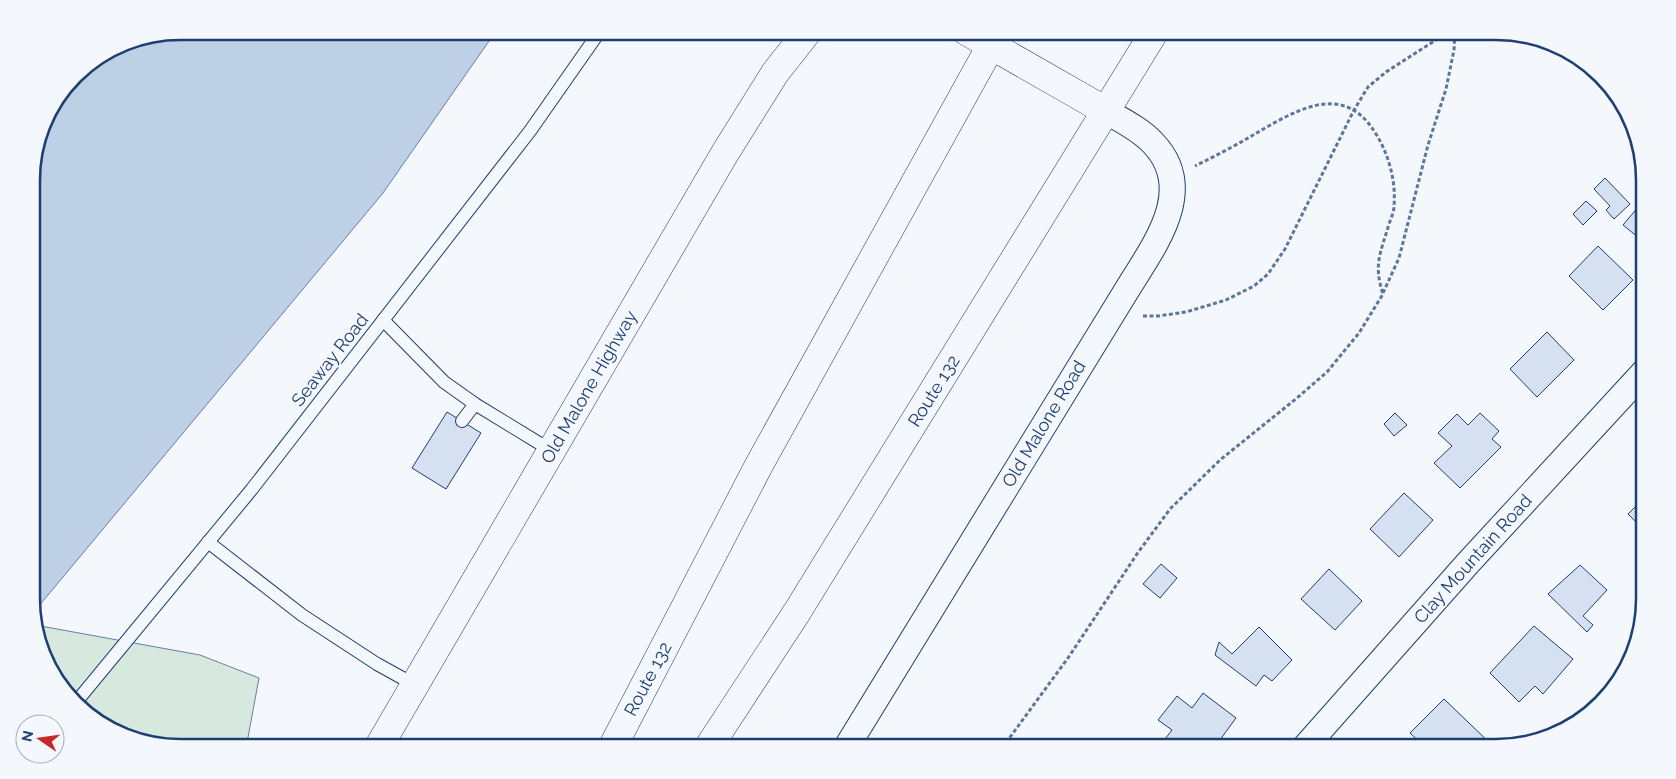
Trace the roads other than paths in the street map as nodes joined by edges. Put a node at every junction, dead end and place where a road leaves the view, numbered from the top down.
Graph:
1 (594, 40) edge
2 (801, 40) edge
3 (994, 40) edge
4 (998, 40) edge
5 (1149, 40) edge
6 (1106, 111) junction
7 (383, 320) junction
8 (1636, 381) edge
9 (475, 404) junction
10 (462, 421) dead end
11 (552, 451) junction
12 (208, 542) junction
13 (415, 685) junction
14 (80, 697) edge
15 (383, 739) edge
16 (617, 739) edge
17 (714, 739) edge
18 (852, 739) edge
19 (1313, 739) edge

1 - 7 lane, Seaway Road
2 - 11 main road, Old Malone Highway
3 - 16 main road, Route 132
4 - 6 main road
5 - 6 main road, Route 132
6 - 17 main road, Route 132
6 - 18 street, Old Malone Road
7 - 9 lane
7 - 12 lane, Seaway Road
8 - 19 street, Clay Mountain Road
9 - 10 lane
9 - 11 lane
11 - 13 main road, Old Malone Highway
12 - 13 lane
12 - 14 lane, Seaway Road
13 - 15 main road, Old Malone Highway

